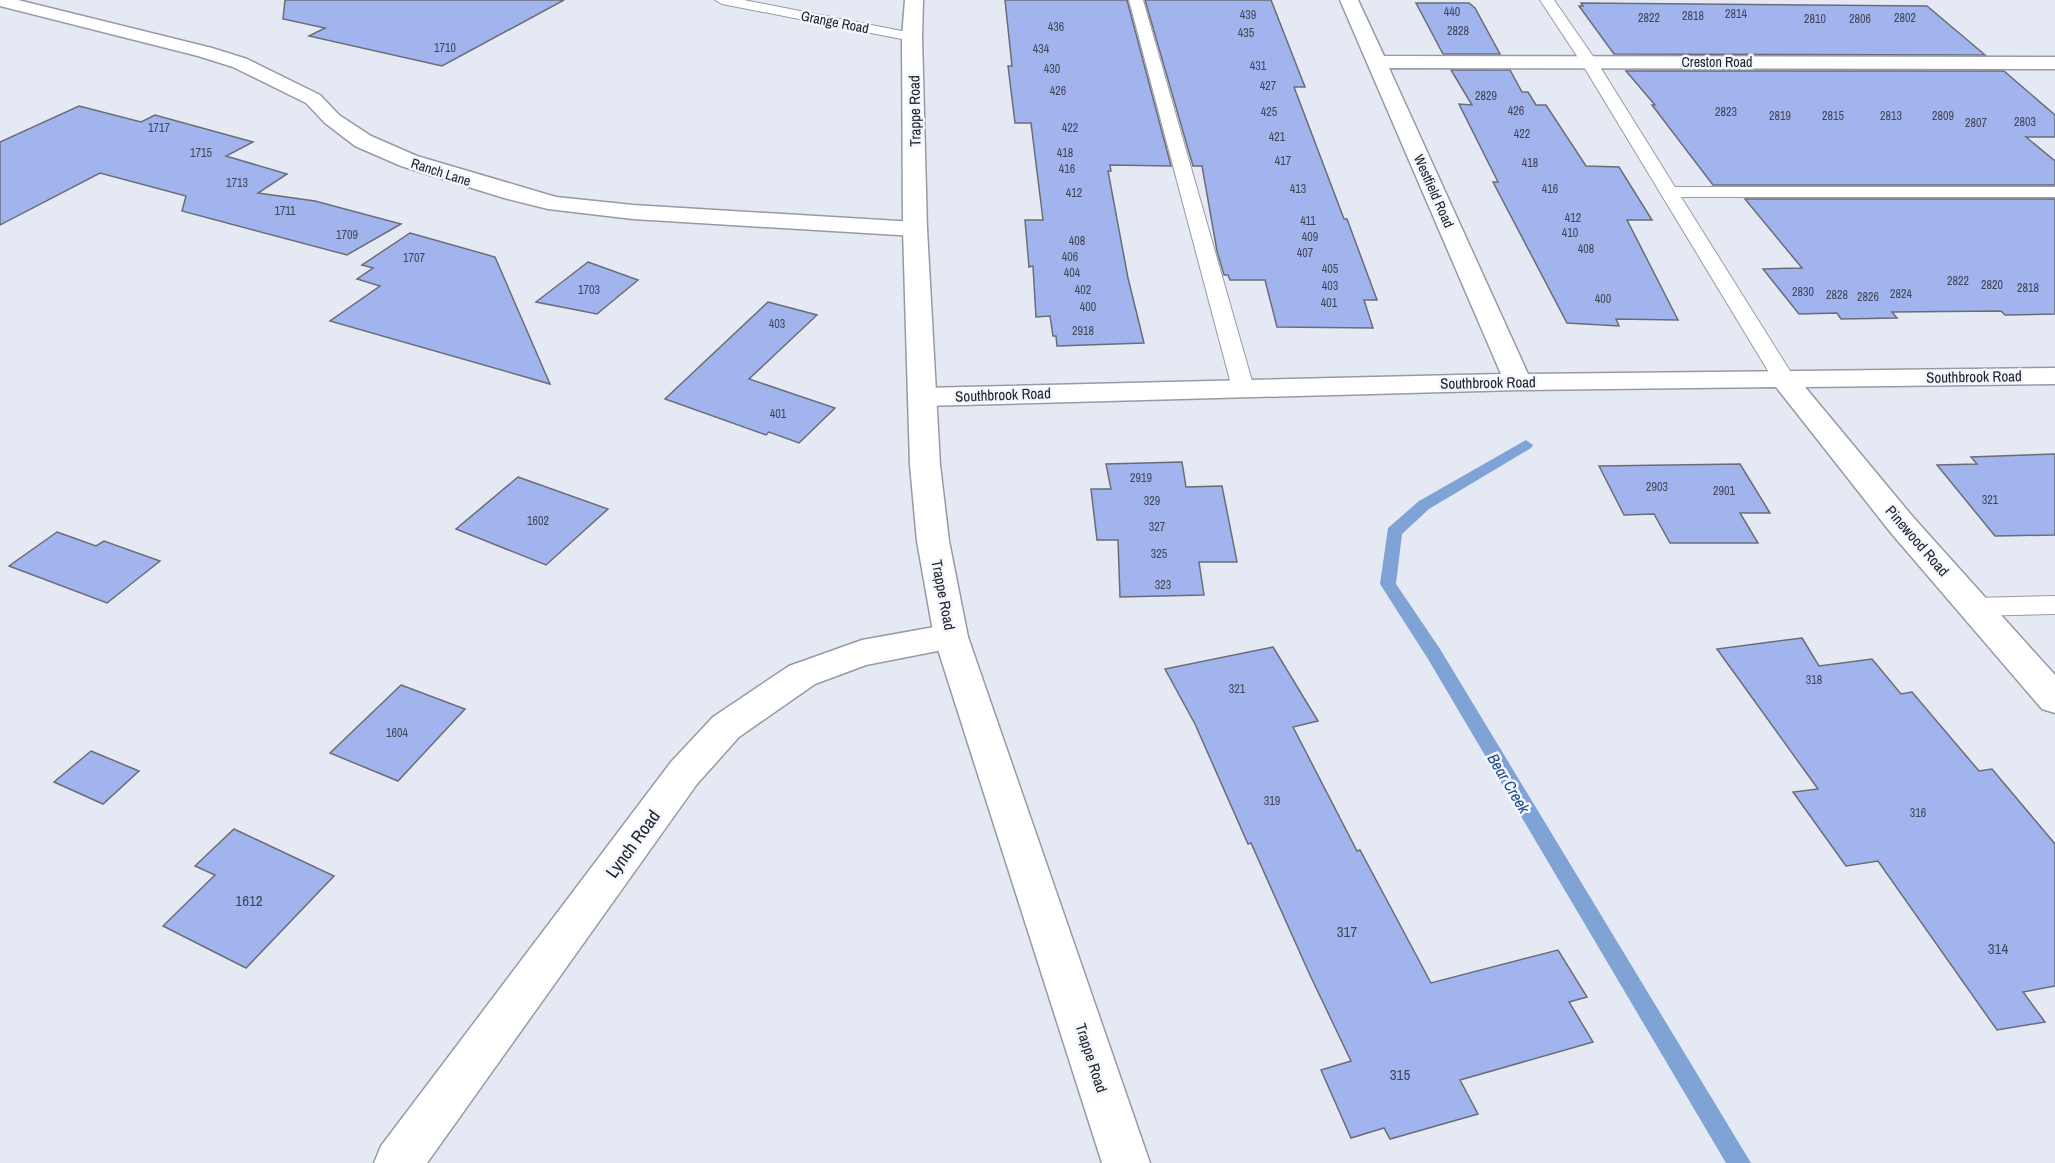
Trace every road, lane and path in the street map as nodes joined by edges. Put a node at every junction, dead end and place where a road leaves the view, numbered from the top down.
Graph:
1 (722, 0) edge
2 (914, 0) edge
3 (1136, 0) edge
4 (1349, 0) edge
5 (1547, 0) edge
6 (0, 1) edge
7 (912, 37) junction
8 (1378, 62) junction
9 (1589, 62) junction
10 (2055, 63) edge
11 (1669, 192) junction
12 (2055, 192) edge
13 (915, 229) junction
14 (2055, 376) edge
15 (1784, 380) junction
16 (1518, 382) junction
17 (1243, 388) junction
18 (922, 397) junction
19 (2055, 605) edge
20 (1973, 607) junction
21 (951, 637) junction
22 (2055, 699) edge
23 (398, 1163) edge
24 (1126, 1163) edge

1 - 7 lane, Grange Road
2 - 7 street, Trappe Road
3 - 17 lane
4 - 8 street, Westfield Road
5 - 9 lane
6 - 13 street, Ranch Lane
7 - 13 street, Trappe Road
8 - 9 street, Creston Road
8 - 16 street, Westfield Road
9 - 10 street, Creston Road
9 - 11 lane
11 - 12 lane
11 - 15 lane
13 - 18 street, Trappe Road
14 - 15 street, Southbrook Road
15 - 16 street, Southbrook Road
15 - 20 street, Pinewood Road
16 - 17 street, Southbrook Road
17 - 18 street, Southbrook Road
18 - 21 street, Trappe Road
19 - 20 lane
20 - 22 street, Pinewood Road
21 - 23 street, Lynch Road
21 - 24 street, Trappe Road

